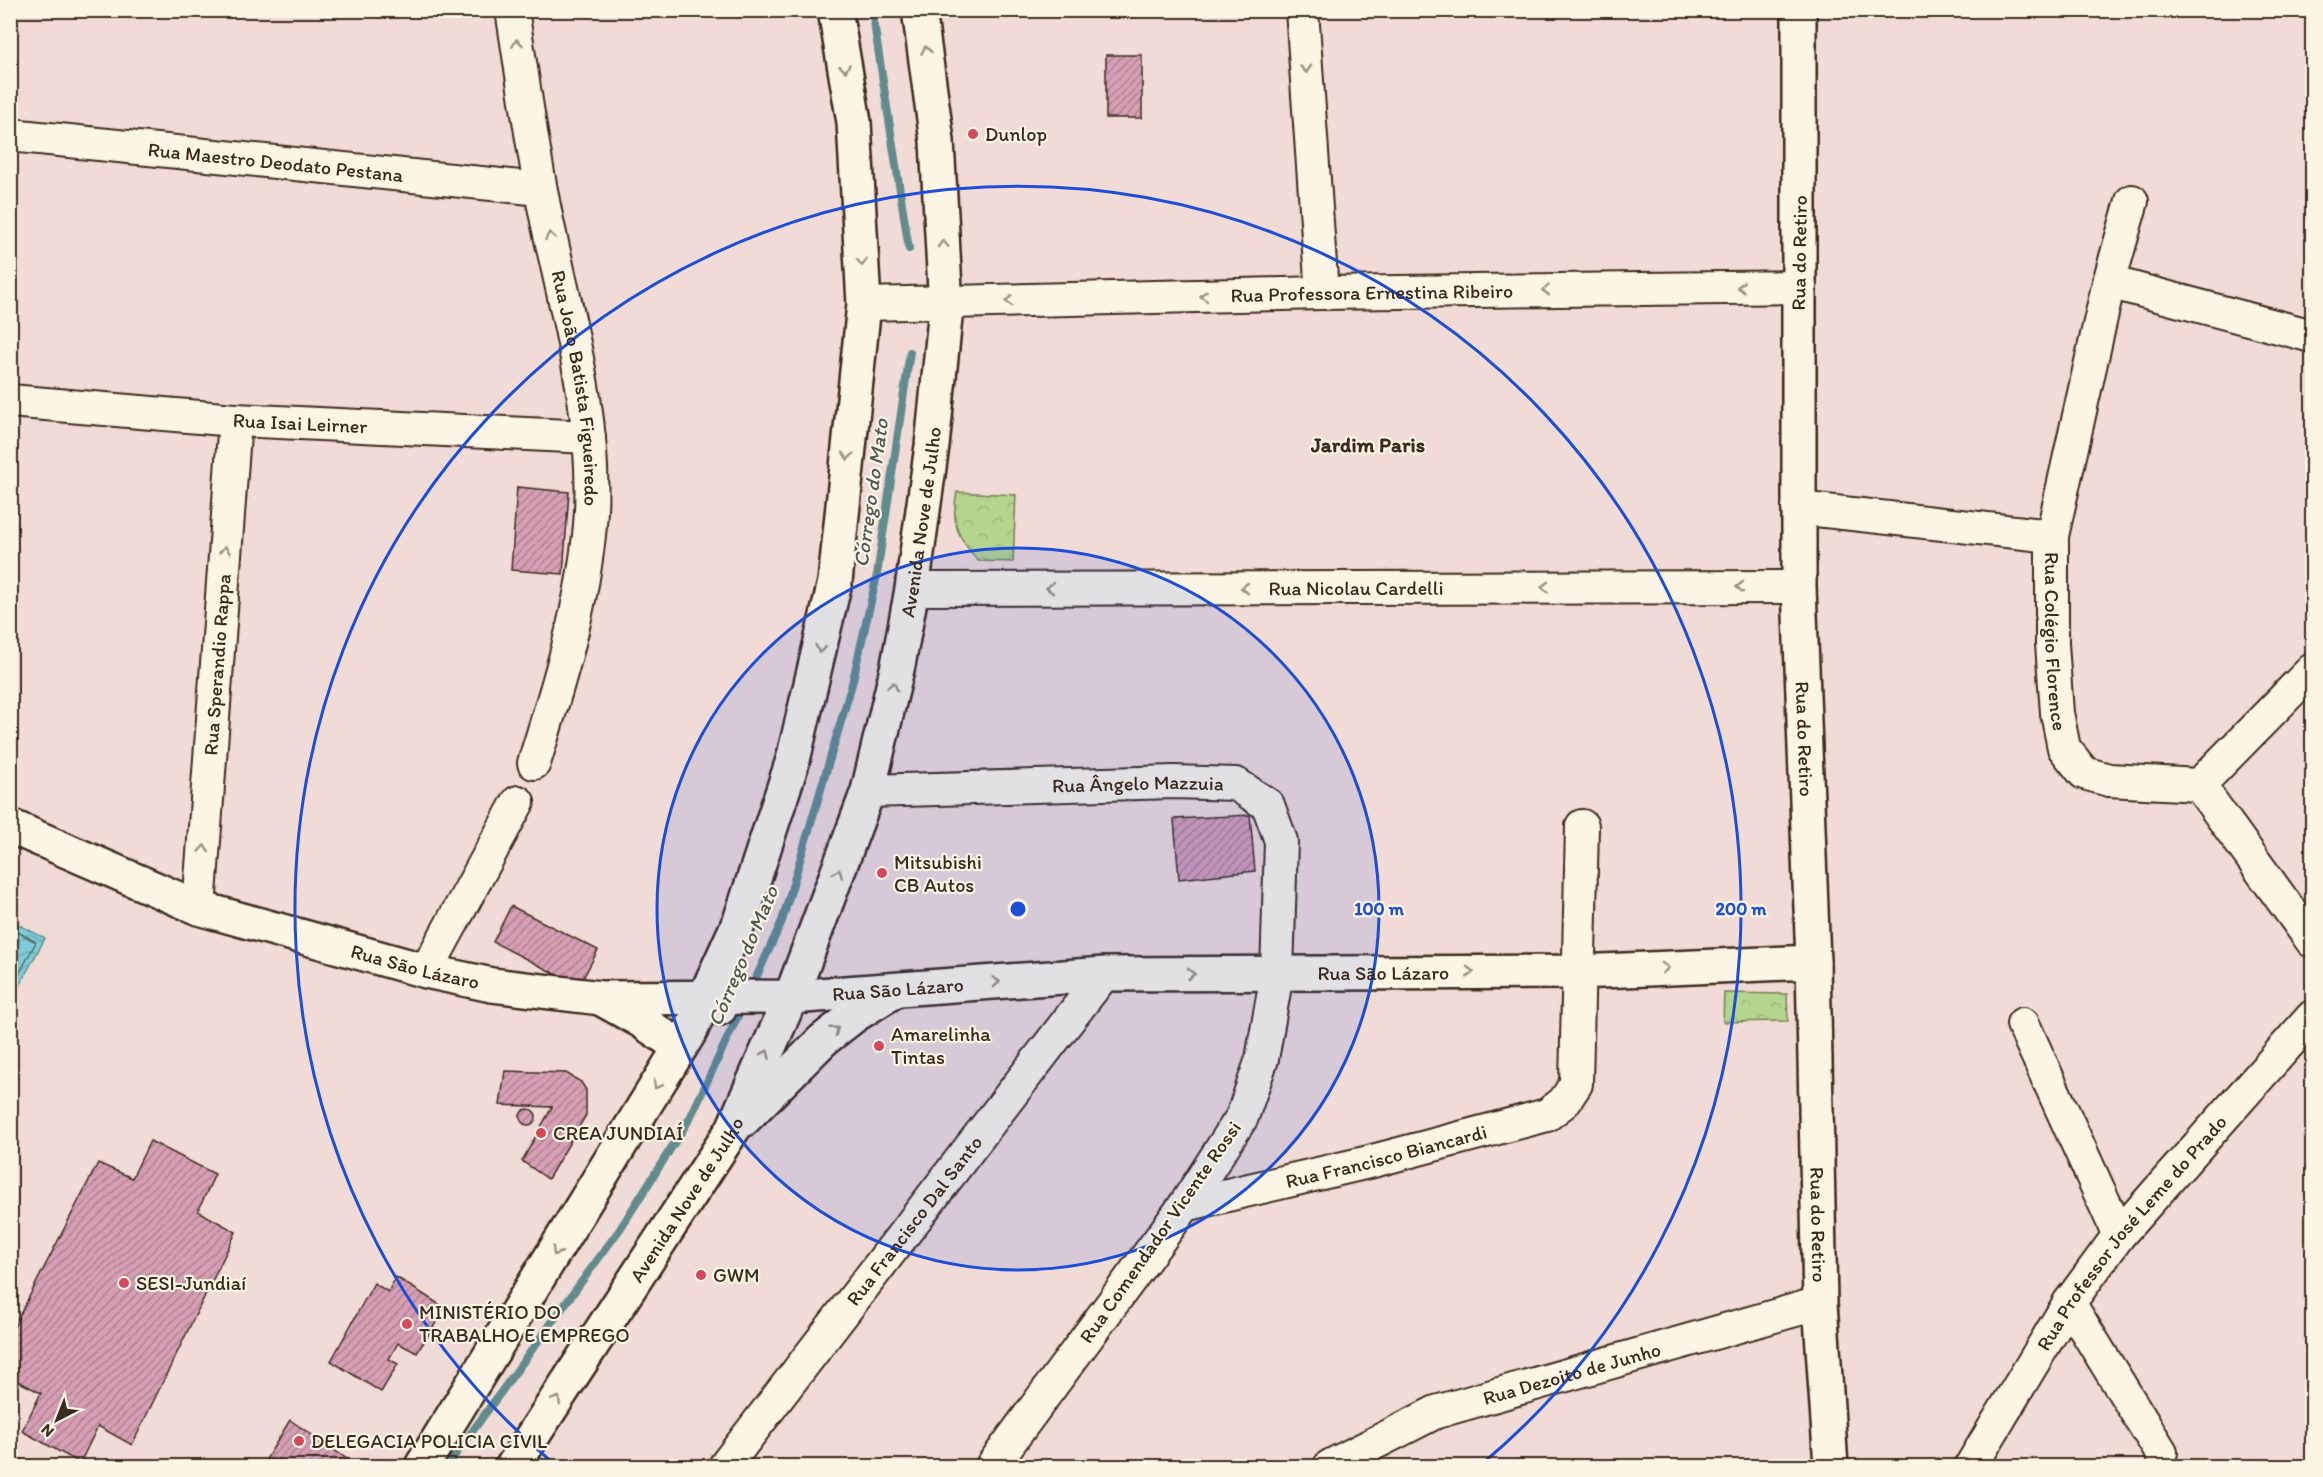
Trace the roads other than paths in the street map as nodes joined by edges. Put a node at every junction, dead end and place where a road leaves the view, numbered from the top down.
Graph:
1 (512, 10) edge
2 (835, 10) edge
3 (920, 10) edge
4 (1302, 10) edge
5 (1799, 10) edge
6 (10, 135) edge
7 (540, 189) junction
8 (2132, 201) dead end
9 (2109, 282) junction
10 (1800, 287) junction
11 (1322, 293) junction
12 (938, 302) junction
13 (876, 303) junction
14 (2313, 336) edge
15 (10, 401) edge
16 (235, 420) junction
17 (589, 437) junction
18 (1798, 508) junction
19 (2052, 536) junction
20 (1799, 587) junction
21 (912, 588) junction
22 (2313, 670) edge
23 (534, 764) dead end
24 (2199, 785) junction
25 (868, 791) junction
26 (518, 802) dead end
27 (1582, 825) dead end
28 (10, 826) edge
29 (199, 908) junction
30 (2313, 941) edge
31 (1813, 962) junction
32 (426, 971) junction
33 (1578, 972) junction
34 (1104, 974) junction
35 (1277, 974) junction
36 (897, 989) junction
37 (601, 998) junction
38 (715, 1000) junction
39 (776, 1006) junction
40 (2313, 1017) edge
41 (2023, 1024) dead end
42 (680, 1047) junction
43 (733, 1129) junction
44 (1185, 1205) junction
45 (2119, 1235) junction
46 (1820, 1304) junction
47 (2070, 1304) junction
48 (2161, 1452) dead end
49 (422, 1467) edge
50 (513, 1467) edge
51 (725, 1467) edge
52 (992, 1467) edge
53 (1330, 1467) edge
54 (1831, 1467) edge
55 (1971, 1467) edge

7 -> 1 street, Rua João Batista Figueiredo
2 -> 13 main road
12 -> 3 main road, Avenida Nove de Julho
4 -> 11 street
5 - 10 main road, Rua do Retiro
6 - 7 street, Rua Maestro Deodato Pestana
17 -> 7 street, Rua João Batista Figueiredo
8 - 9 street, Rua Colégio Florence
9 - 14 street
9 - 19 street, Rua Colégio Florence
10 -> 11 street, Rua Professora Ernestina Ribeiro
10 - 18 main road, Rua do Retiro
11 -> 12 street, Rua Professora Ernestina Ribeiro
12 - 13 street, Rua Professora Ernestina Ribeiro
12 - 21 main road, Avenida Nove de Julho
13 -> 38 main road
15 - 16 street, Rua Isai Leirner
16 - 17 street, Rua Isai Leirner
29 -> 16 street, Rua Sperandio Rappa
17 - 23 street, Rua João Batista Figueiredo
18 - 19 street
18 - 20 main road, Rua do Retiro
19 - 24 street, Rua Colégio Florence
20 -> 21 street, Rua Nicolau Cardelli
20 - 31 main road, Rua do Retiro
25 -> 21 main road, Avenida Nove de Julho
22 - 24 street
24 - 30 street
25 - 35 street, Rua Ângelo Mazzuia
39 -> 25 main road, Avenida Nove de Julho
26 - 32 street
27 - 33 street
28 - 29 main road, Rua São Lázaro
29 - 32 main road, Rua São Lázaro
33 -> 31 main road, Rua São Lázaro
31 - 46 main road, Rua do Retiro
32 - 37 main road, Rua São Lázaro
35 -> 33 main road, Rua São Lázaro
33 - 44 street, Rua Francisco Biancardi
34 -> 35 main road, Rua São Lázaro
36 -> 34 main road, Rua São Lázaro
34 - 51 street, Rua Francisco Dal Santo
35 - 44 street, Rua Comendador Vicente Rossi
36 - 39 main road, Rua São Lázaro
43 -> 36 main road
37 - 38 main road, Rua São Lázaro
37 - 42 main road
38 - 39 main road, Rua São Lázaro
38 - 42 main road
43 -> 39 main road, Avenida Nove de Julho
40 - 45 street, Rua Professor José Leme do Prado
41 - 45 street
42 -> 49 main road
50 -> 43 main road, Avenida Nove de Julho
44 - 52 street, Rua Comendador Vicente Rossi
45 - 47 street, Rua Professor José Leme do Prado
46 - 53 street, Rua Dezoito de Junho
46 - 54 main road, Rua do Retiro
47 - 48 street
47 - 55 street, Rua Professor José Leme do Prado

